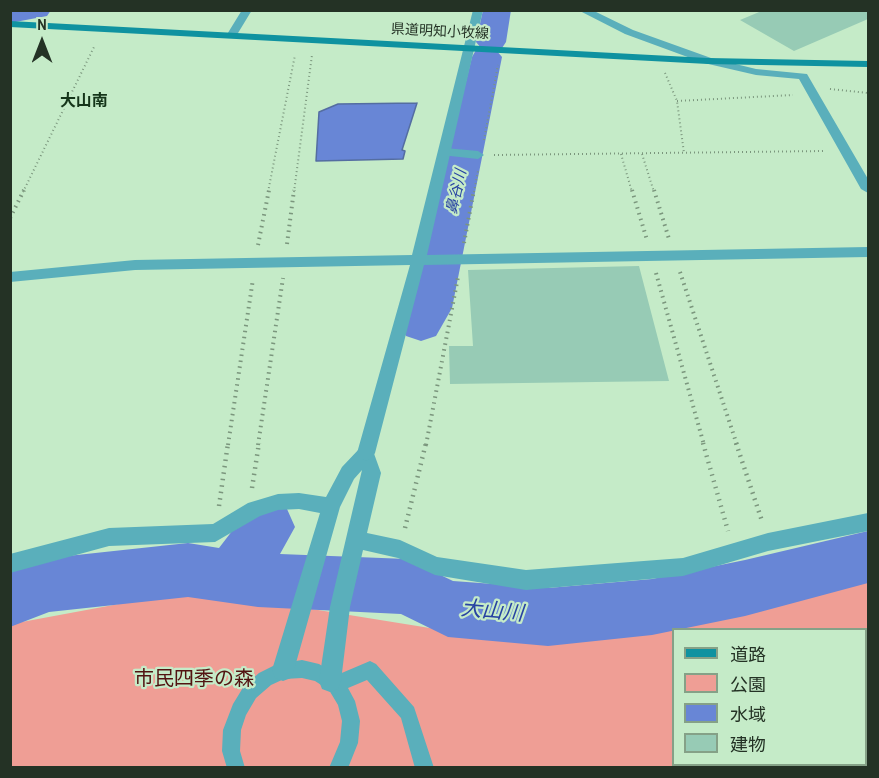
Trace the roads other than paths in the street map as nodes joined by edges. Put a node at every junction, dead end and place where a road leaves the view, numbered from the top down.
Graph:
1 (247, 10) edge
2 (478, 10) edge
3 (583, 10) edge
4 (10, 24) edge
5 (231, 36) junction
6 (470, 48) junction
7 (708, 61) junction
8 (868, 64) edge
9 (449, 153) junction
10 (480, 155) road end
11 (868, 189) edge
12 (868, 252) edge
13 (425, 261) junction
14 (10, 277) edge
15 (366, 453) junction
16 (331, 506) junction
17 (868, 522) edge
18 (357, 540) junction
19 (10, 564) edge
20 (283, 670) junction
21 (332, 682) junction
22 (236, 768) edge
23 (338, 768) edge
24 (425, 768) edge

1 - 5 street
2 - 6 street
3 - 7 street
4 - 5 main road, 県道明知小牧線
5 - 6 main road, 県道明知小牧線
6 - 7 main road, 県道明知小牧線
6 - 9 street
7 - 8 main road, 県道明知小牧線
7 - 11 street
9 - 10 street
9 - 13 street
12 - 13 street
13 - 14 street
13 - 15 street
15 - 16 street
15 - 18 street
16 - 19 street
16 - 20 street
17 - 18 street
18 - 21 street
20 - 21 lane
20 - 22 lane
21 - 23 lane
21 - 24 lane

